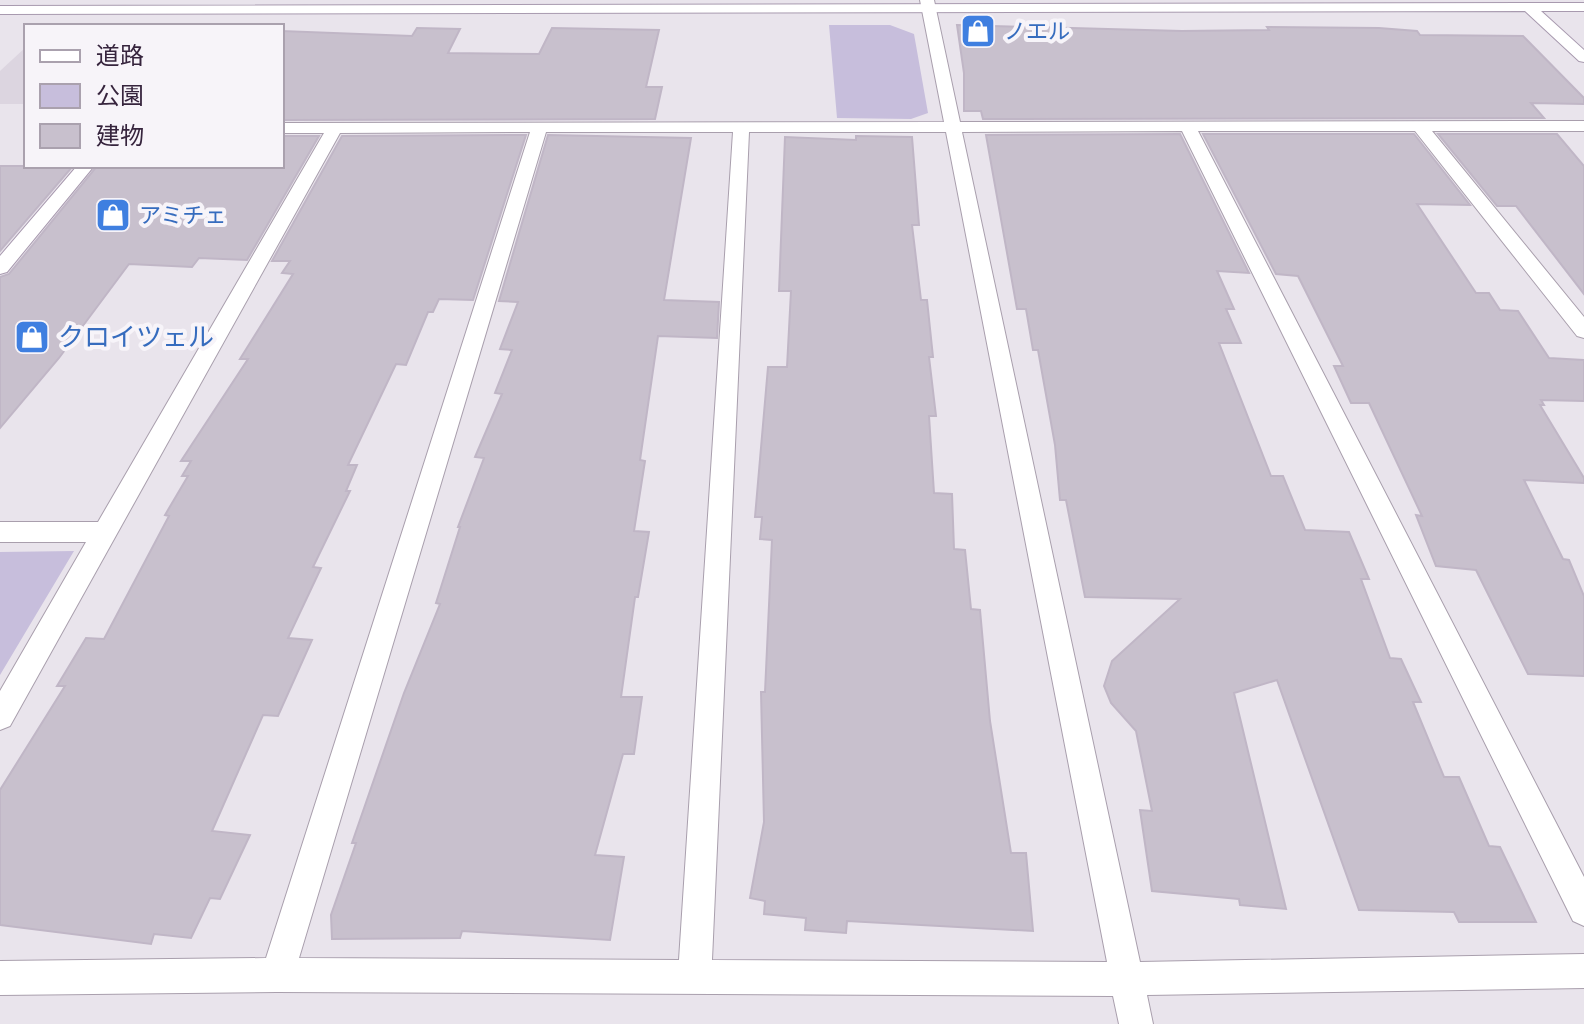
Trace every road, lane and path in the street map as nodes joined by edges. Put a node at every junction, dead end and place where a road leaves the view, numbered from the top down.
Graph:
1 (928, 4) edge
2 (1333, 4) edge
3 (1524, 4) edge
4 (222, 5) edge
5 (1584, 7) edge
6 (0, 10) edge
7 (207, 24) edge
8 (1584, 58) edge
9 (741, 126) junction
10 (952, 126) junction
11 (1187, 126) junction
12 (1419, 126) junction
13 (1584, 126) edge
14 (540, 127) junction
15 (284, 128) edge
16 (335, 128) junction
17 (84, 168) edge
18 (0, 268) edge
19 (1584, 331) edge
20 (0, 532) edge
21 (103, 532) junction
22 (0, 717) edge
23 (1584, 910) edge
24 (1584, 971) edge
25 (277, 975) junction
26 (695, 977) junction
27 (0, 978) edge
28 (1126, 979) junction
29 (1136, 1024) edge

1 - 2 street
1 - 4 street
1 - 10 street
2 - 3 street
3 - 5 street
3 - 8 street
4 - 6 street
4 - 7 street
9 - 10 street
9 - 14 street
9 - 26 street
10 - 11 street
10 - 28 street
11 - 12 street
11 - 23 street
12 - 13 street
12 - 19 street
14 - 16 street
14 - 25 street
15 - 16 street
16 - 21 street
17 - 18 street
20 - 21 street
21 - 22 street
24 - 28 street
25 - 26 street
25 - 27 street
26 - 28 street
28 - 29 street

